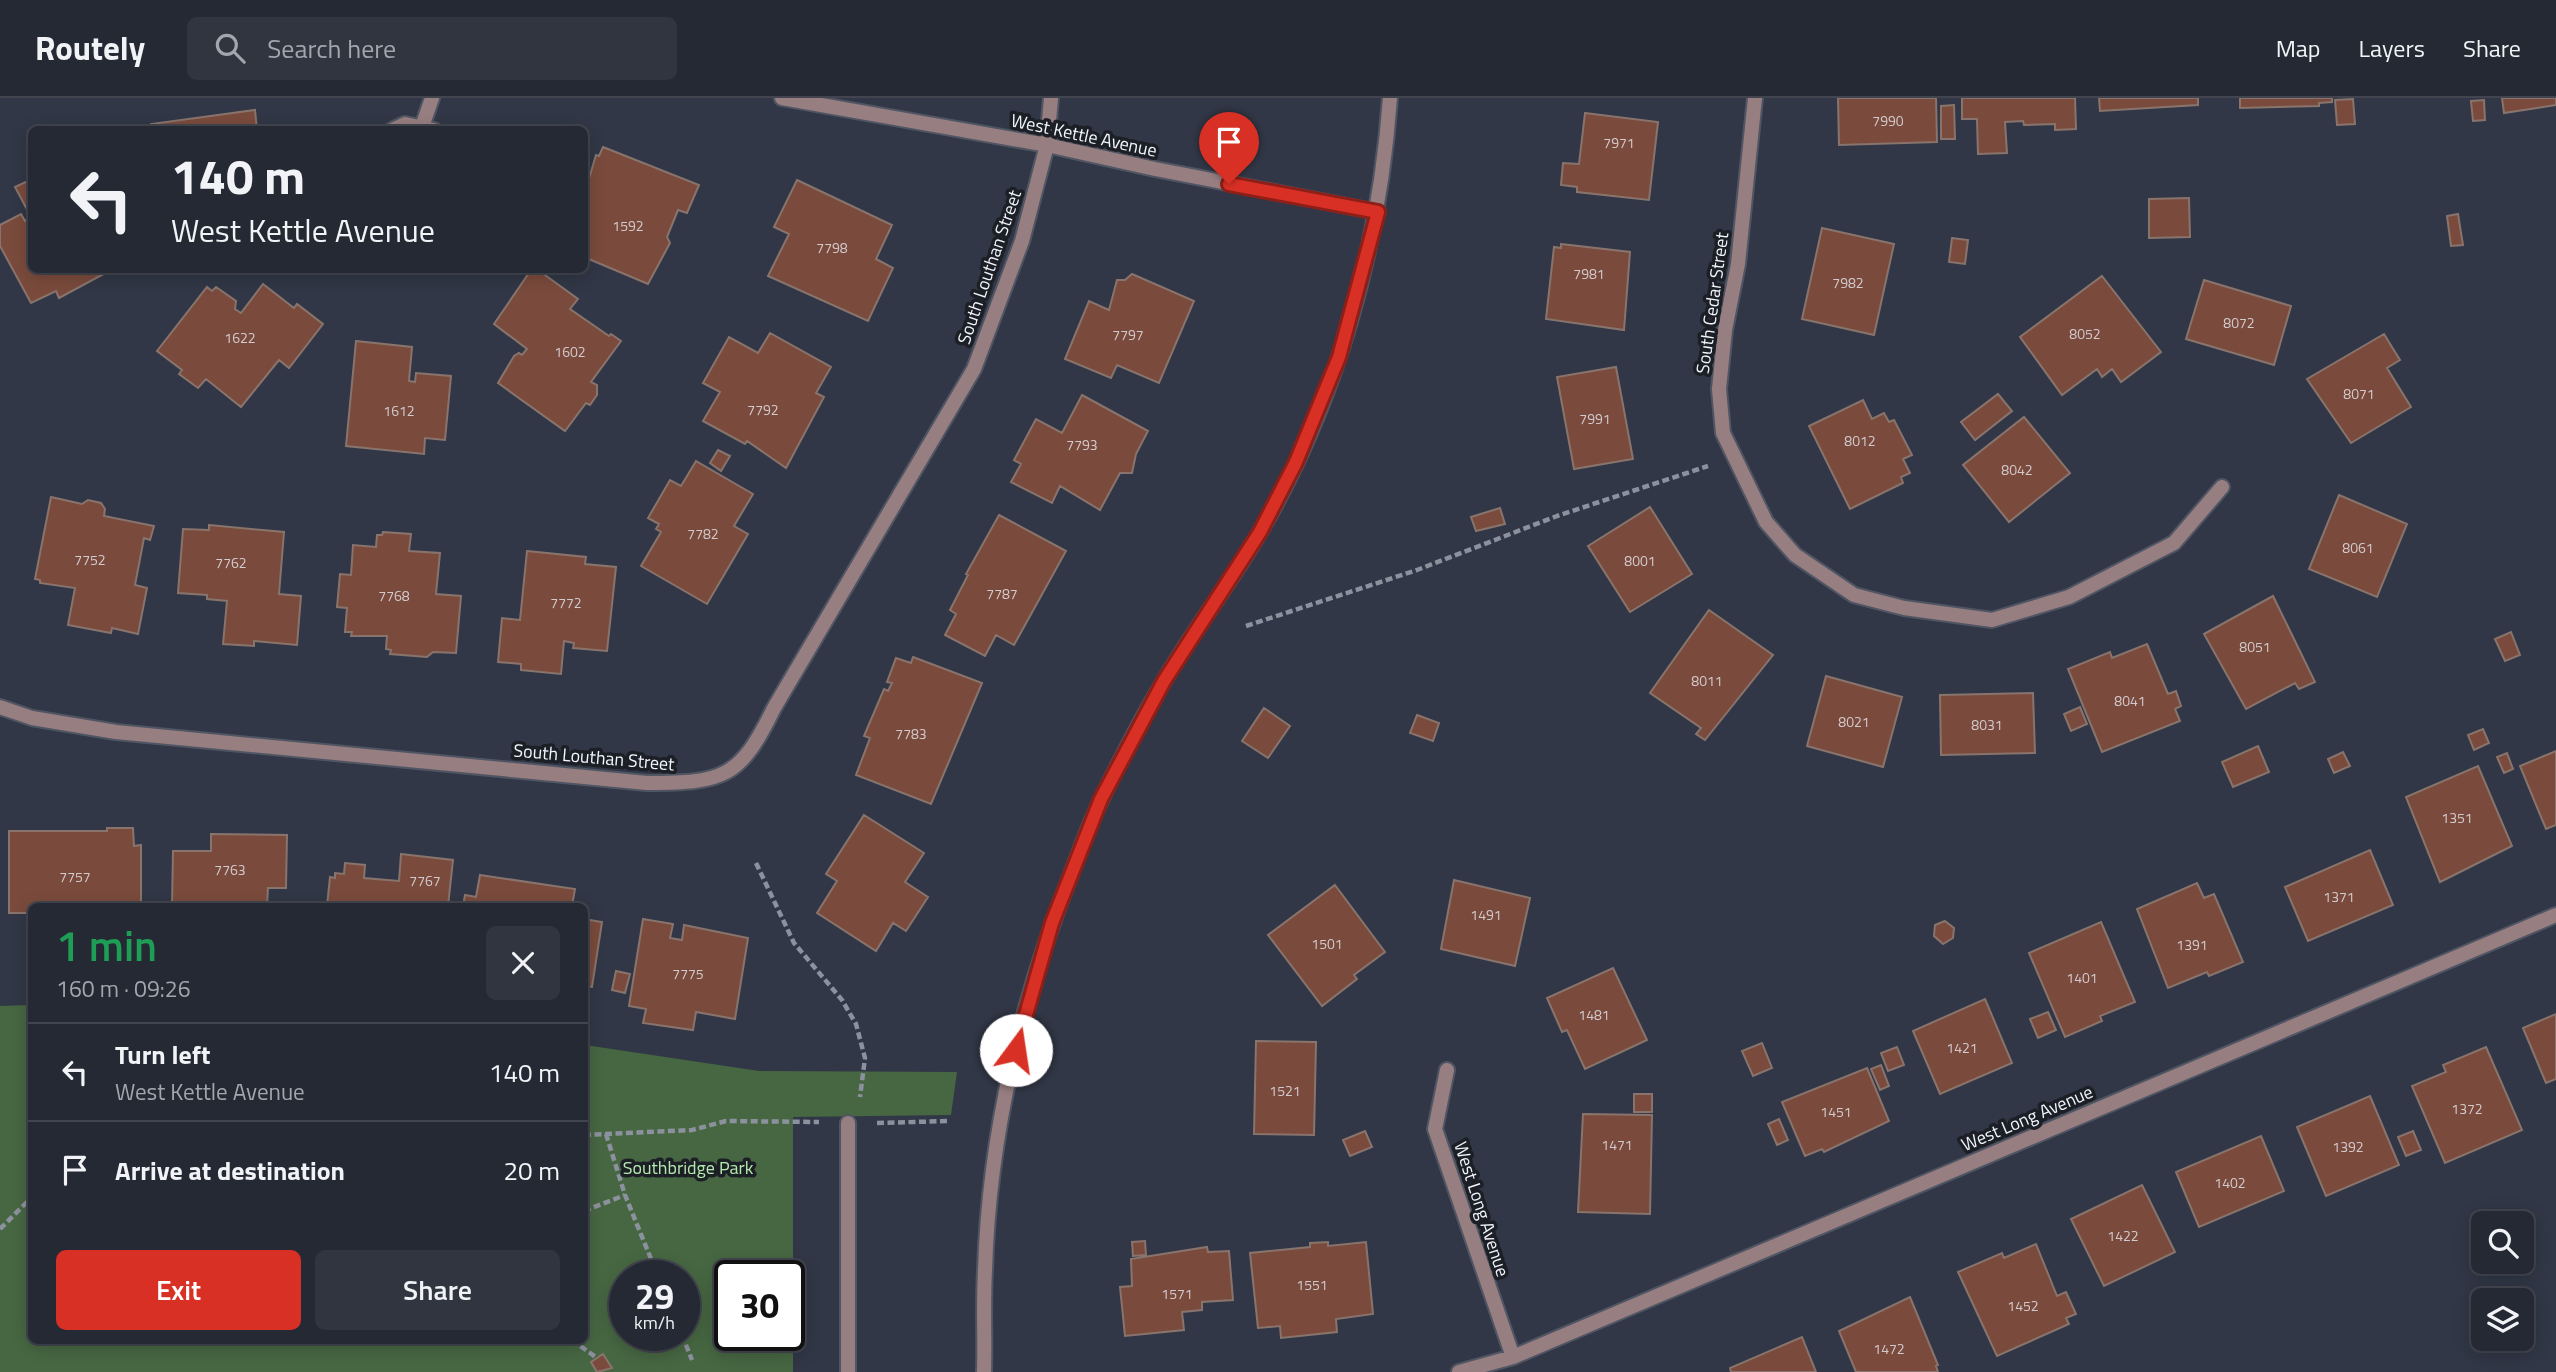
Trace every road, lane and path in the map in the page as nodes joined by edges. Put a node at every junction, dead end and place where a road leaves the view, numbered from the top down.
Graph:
1 (432, 98) edge
2 (782, 98) edge
3 (1051, 98) edge
4 (1390, 98) edge
5 (1755, 98) edge
6 (428, 126) edge
7 (1047, 145) junction
8 (1378, 212) junction
9 (1733, 456) junction
10 (2222, 487) dead end
11 (1246, 626) dead end
12 (0, 708) edge
13 (756, 863) dead end
14 (2556, 915) edge
15 (1447, 1070) dead end
16 (949, 1121) dead end
17 (852, 1123) junction
18 (606, 1134) junction
19 (588, 1135) edge
20 (625, 1195) junction
21 (28, 1202) edge
22 (588, 1209) edge
23 (0, 1229) edge
24 (651, 1260) edge
25 (578, 1344) edge
26 (688, 1351) edge
27 (1513, 1357) junction
28 (597, 1358) dead end
29 (692, 1360) dead end
30 (848, 1372) edge
31 (984, 1372) edge
32 (1459, 1372) edge

1 - 6 street
2 - 7 street, West Kettle Avenue
3 - 7 street, South Louthan Street
4 - 8 street
5 - 9 street, South Cedar Street
7 - 8 street, West Kettle Avenue
7 - 12 street, South Louthan Street
8 - 31 street
9 - 10 street, South Cedar Street
9 - 11 path
13 - 17 path
14 - 27 street, West Long Avenue
15 - 27 street, West Long Avenue
16 - 17 path
17 - 18 path
17 - 30 street
18 - 19 path
18 - 20 path
20 - 22 path
20 - 24 path
21 - 23 path
25 - 28 path
26 - 29 path
27 - 32 street, West Long Avenue

